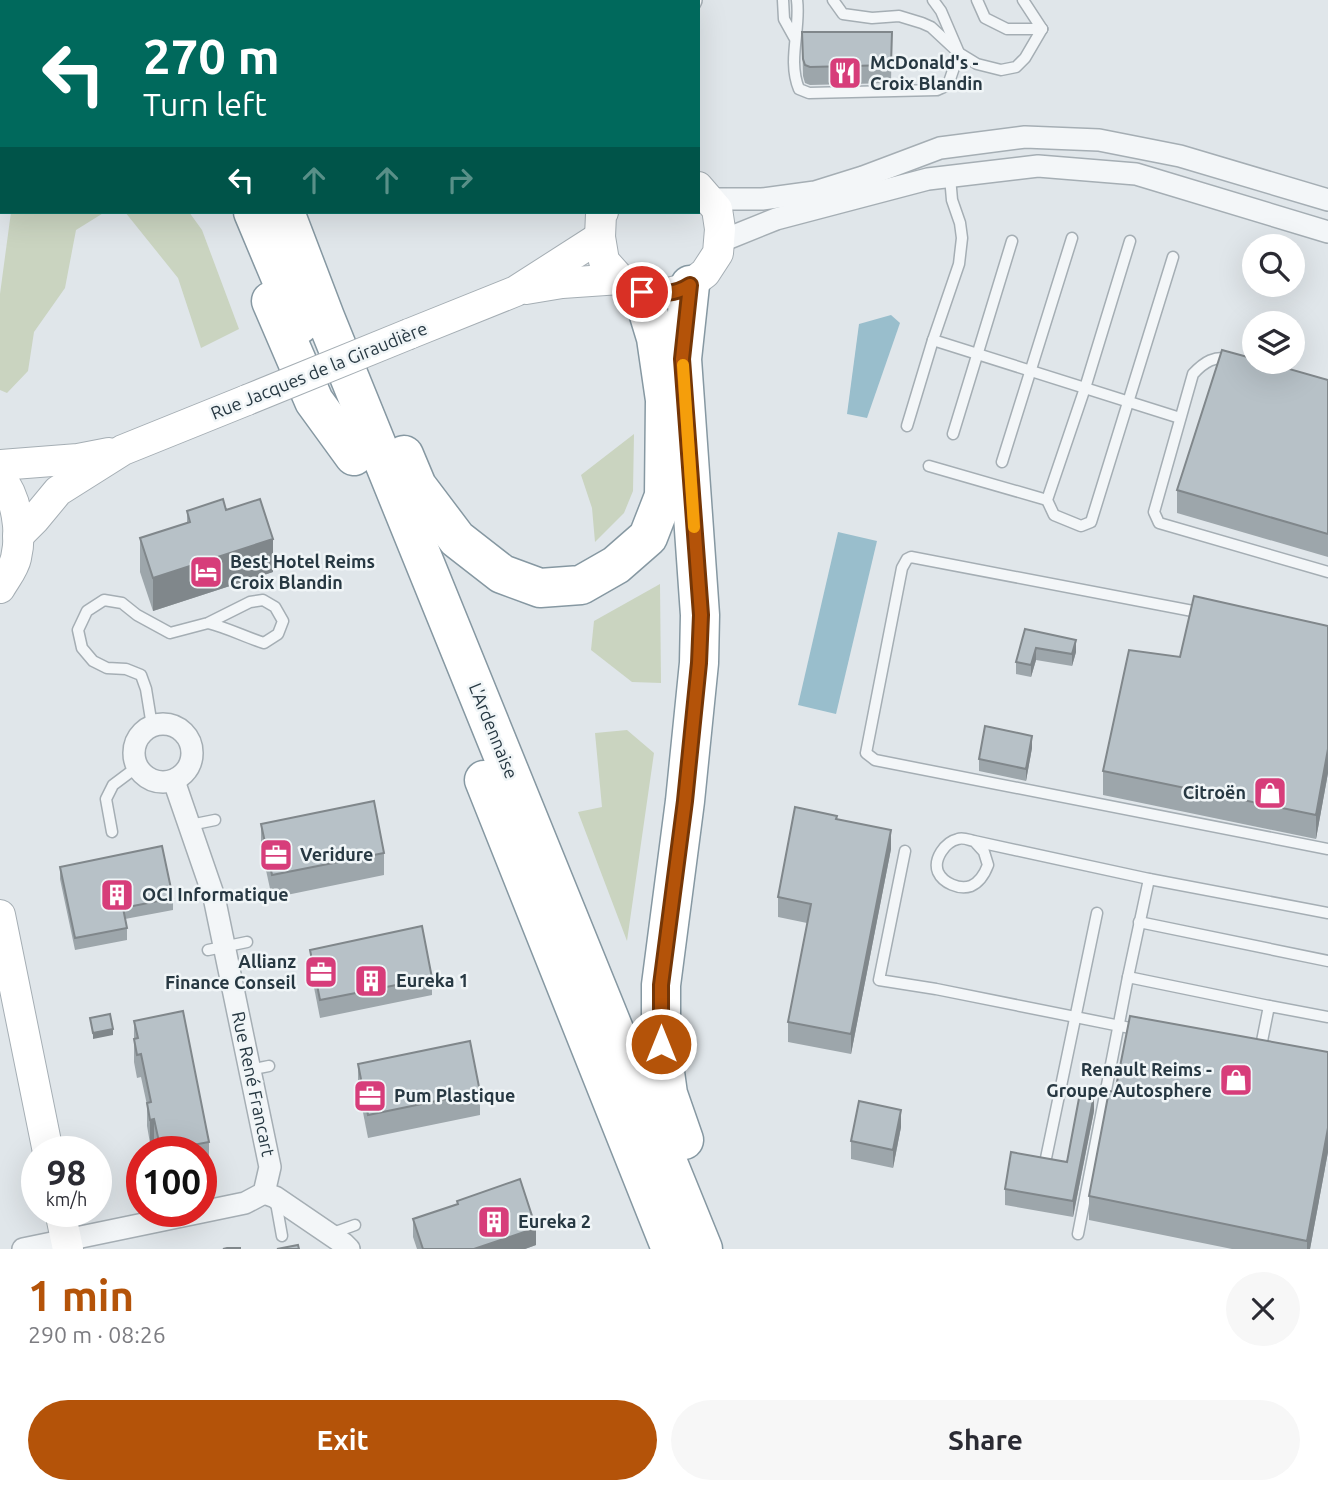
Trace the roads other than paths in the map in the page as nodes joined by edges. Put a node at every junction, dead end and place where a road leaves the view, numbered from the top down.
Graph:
1 (783, 0) edge
2 (796, 0) edge
3 (833, 0) edge
4 (933, 0) edge
5 (977, 0) edge
6 (1023, 0) edge
7 (1042, 29) junction
8 (794, 37) junction
9 (959, 53) junction
10 (950, 177) junction
11 (703, 193) edge
12 (1328, 200) edge
13 (231, 214) edge
14 (254, 214) edge
15 (288, 214) edge
16 (289, 214) edge
17 (601, 225) edge
18 (1328, 232) edge
19 (1072, 238) dead end
20 (1012, 241) dead end
21 (1130, 241) dead end
22 (719, 242) junction
23 (1174, 257) dead end
24 (690, 285) junction
25 (631, 286) junction
26 (516, 291) junction
27 (933, 340) junction
28 (978, 354) junction
29 (1242, 362) edge
30 (1030, 370) junction
31 (1085, 388) junction
32 (1129, 402) junction
33 (1180, 418) junction
34 (907, 426) dead end
35 (953, 434) dead end
36 (123, 450) junction
37 (354, 456) junction
38 (1002, 462) dead end
39 (0, 465) edge
40 (929, 466) dead end
41 (0, 477) edge
42 (1047, 500) junction
43 (18, 536) junction
44 (1328, 572) edge
45 (0, 588) edge
46 (1220, 617) edge
47 (208, 623) junction
48 (152, 726) junction
49 (137, 767) junction
50 (174, 781) junction
51 (215, 820) dead end
52 (190, 825) junction
53 (112, 832) dead end
54 (975, 841) junction
55 (1328, 849) edge
56 (905, 851) dead end
57 (1149, 878) junction
58 (1097, 913) dead end
59 (1328, 913) edge
60 (0, 915) edge
61 (1139, 922) junction
62 (247, 942) dead end
63 (216, 948) junction
64 (1328, 961) edge
65 (1128, 977) junction
66 (1269, 1006) junction
67 (1075, 1017) junction
68 (1328, 1017) edge
69 (1118, 1026) junction
70 (1156, 1033) edge
71 (1247, 1051) edge
72 (1259, 1054) junction
73 (1273, 1056) edge
74 (45, 1136) edge
75 (1045, 1163) edge
76 (269, 1195) junction
77 (217, 1206) edge
78 (126, 1218) edge
79 (355, 1225) dead end
80 (65, 1233) edge
81 (330, 1234) junction
82 (1078, 1234) dead end
83 (282, 1236) dead end
84 (23, 1249) edge
85 (349, 1249) edge
86 (671, 1249) edge
87 (703, 1249) edge
88 (723, 1249) edge

1 - 8 lane
2 - 8 lane
3 - 9 lane
4 - 9 lane
5 - 7 lane
6 - 7 lane
7 - 9 lane
8 - 9 lane
10 - 18 street
10 - 22 street
10 - 27 lane
11 - 12 street
11 - 22 street
13 - 37 highway
14 - 37 highway, L'Ardennaise
15 - 87 highway, L'Ardennaise
16 - 25 highway
17 - 25 street
17 - 26 street
19 - 30 lane
20 - 28 lane
21 - 31 lane
22 - 24 street
23 - 32 lane
24 - 25 street
24 - 88 highway
25 - 26 street
26 - 36 street, Rue Jacques de la Giraudière, bridge
27 - 28 lane
27 - 34 lane
28 - 30 lane
28 - 35 lane
29 - 33 lane
30 - 31 lane
30 - 38 lane
31 - 32 lane
31 - 42 lane
32 - 33 lane
32 - 42 lane
33 - 44 lane
36 - 39 street
36 - 43 street
37 - 86 highway, L'Ardennaise
40 - 42 lane
41 - 43 street
43 - 45 street
46 - 55 lane
47 - 47 lane
47 - 48 lane
48 - 49 street
48 - 50 street
49 - 50 street
49 - 53 lane
50 - 52 street, Rue René Francart
51 - 52 lane
52 - 63 street, Rue René Francart
54 - 54 lane
54 - 57 lane
56 - 67 lane
57 - 59 lane
57 - 61 lane
58 - 67 lane
60 - 74 street
61 - 64 lane
61 - 65 lane
62 - 63 lane
63 - 76 street, Rue René Francart
65 - 66 lane
65 - 69 lane
66 - 68 lane
66 - 72 lane
67 - 69 lane
67 - 75 lane
69 - 70 lane
69 - 82 lane
71 - 72 lane
72 - 73 lane
76 - 77 street
76 - 81 street
76 - 83 lane
78 - 80 street
79 - 81 lane
80 - 84 street
81 - 85 street

